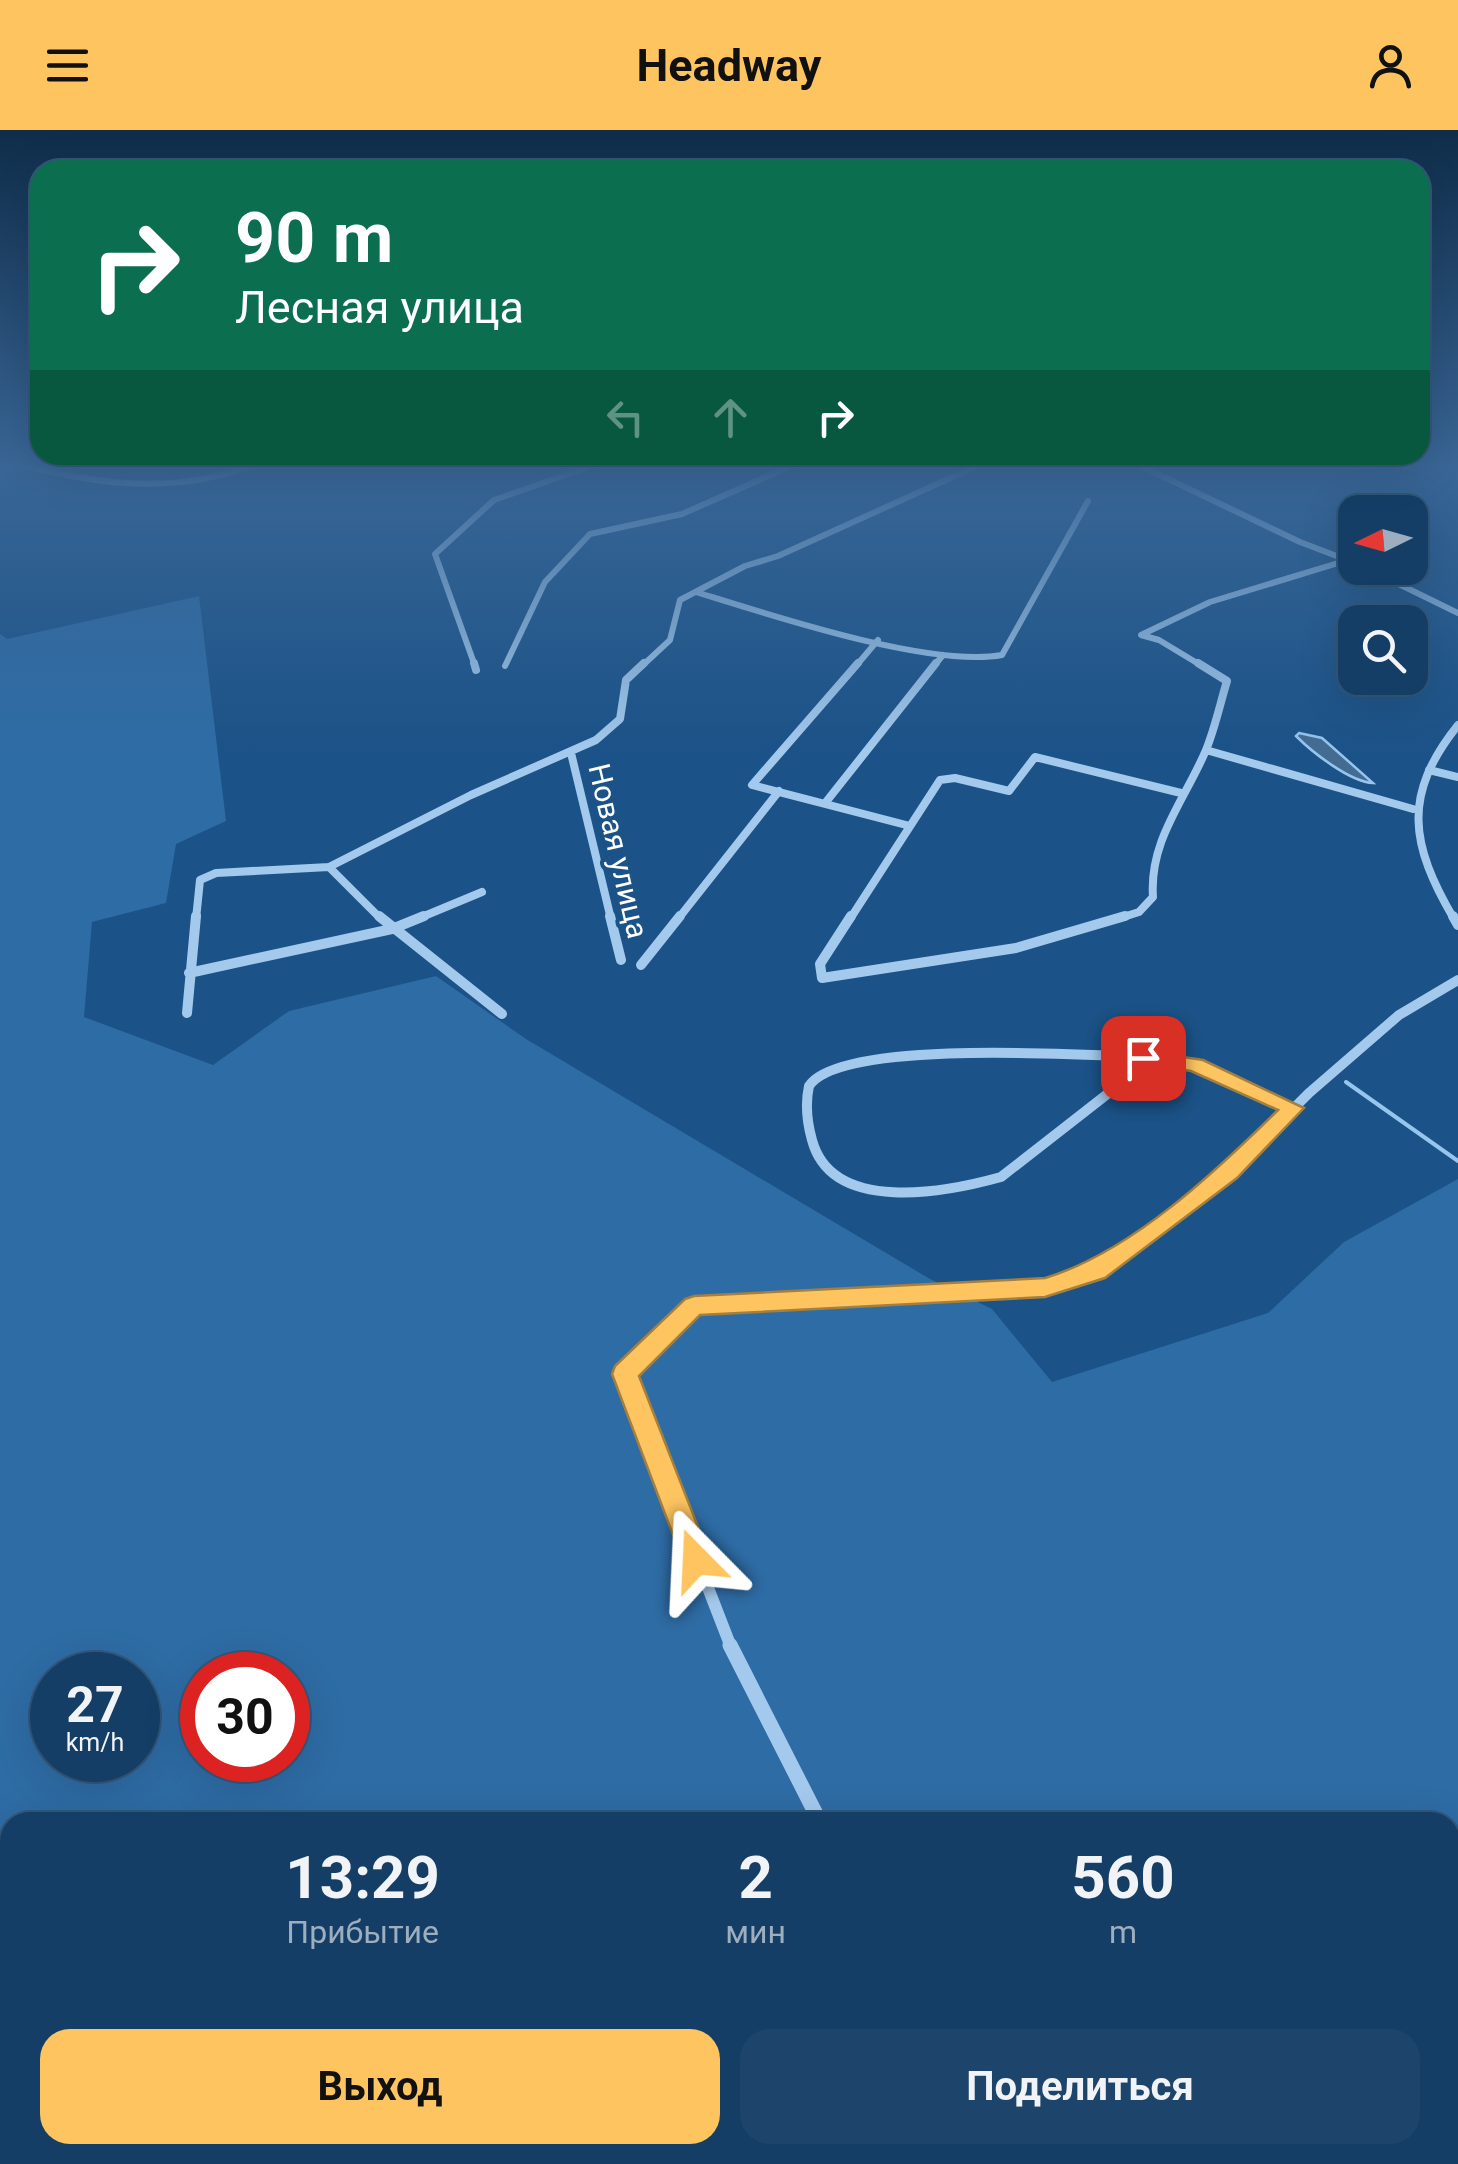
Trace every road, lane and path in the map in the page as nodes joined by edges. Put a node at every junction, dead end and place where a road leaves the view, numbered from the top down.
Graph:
1 (437, 561) edge
2 (565, 561) edge
3 (765, 561) edge
4 (1055, 561) edge
5 (1338, 565) edge
6 (1401, 585) edge
7 (696, 592) junction
8 (1458, 613) edge
9 (878, 640) junction
10 (942, 655) junction
11 (506, 666) dead end
12 (476, 670) dead end
13 (1458, 725) edge
14 (1206, 750) junction
15 (572, 753) junction
16 (1429, 770) junction
17 (1458, 778) edge
18 (779, 791) junction
19 (1181, 793) junction
20 (826, 802) junction
21 (1413, 809) junction
22 (910, 826) junction
23 (329, 867) junction
24 (482, 892) dead end
25 (1458, 925) edge
26 (392, 928) junction
27 (621, 960) dead end
28 (641, 965) dead end
29 (189, 973) junction
30 (1458, 980) edge
31 (187, 1013) dead end
32 (502, 1014) dead end
33 (1143, 1058) junction
34 (1293, 1108) junction
35 (815, 1812) edge

1 - 12 street
2 - 11 street
3 - 7 street
4 - 10 street
5 - 14 street
6 - 8 street
7 - 9 street
7 - 15 street
9 - 10 street
9 - 18 street
10 - 20 street
13 - 16 street
14 - 19 street
14 - 21 street
15 - 23 street
15 - 27 street, Новая улица
16 - 17 street
16 - 21 street
18 - 20 street
18 - 28 street
19 - 22 street
19 - 22 street
20 - 22 street
21 - 25 street
23 - 26 street
23 - 29 street
24 - 26 street
26 - 29 street
26 - 32 street
29 - 31 street
30 - 34 street
33 - 33 street
33 - 34 street
34 - 35 street

